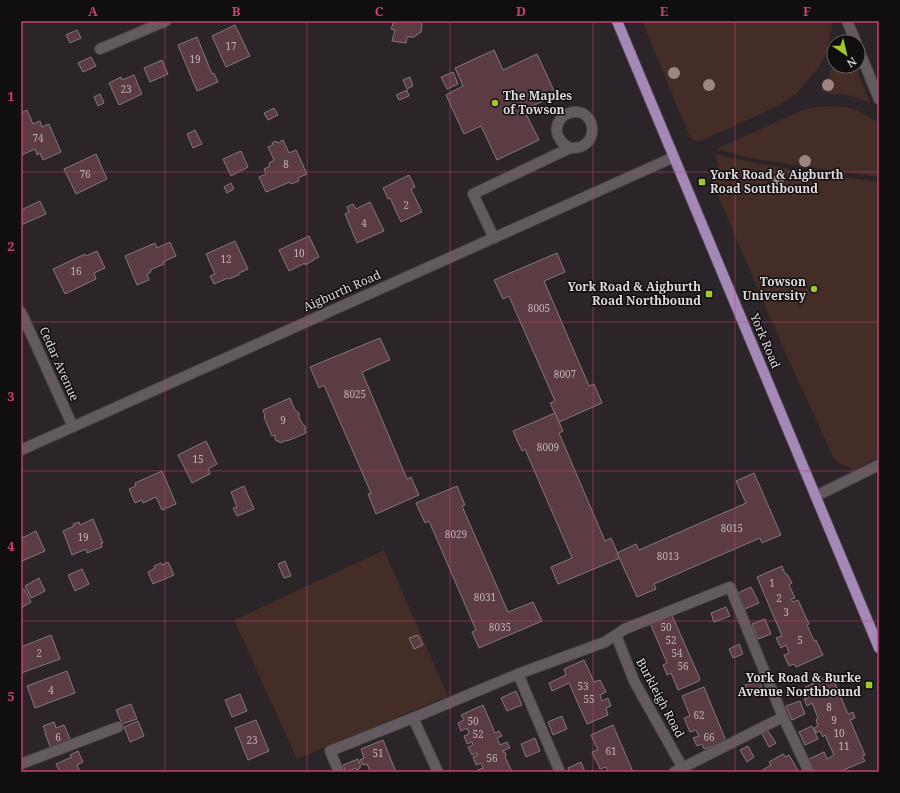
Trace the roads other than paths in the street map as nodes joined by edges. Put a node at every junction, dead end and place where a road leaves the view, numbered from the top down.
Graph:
1 (166, 21) edge
2 (617, 21) edge
3 (847, 21) edge
4 (853, 34) edge
5 (100, 49) dead end
6 (866, 67) edge
7 (879, 99) edge
8 (570, 148) dead end
9 (674, 156) junction
10 (494, 238) junction
11 (21, 312) edge
12 (73, 427) junction
13 (21, 450) edge
14 (879, 465) edge
15 (816, 496) junction
16 (616, 635) junction
17 (879, 648) edge
18 (518, 674) junction
19 (783, 717) junction
20 (414, 718) junction
21 (118, 727) dead end
22 (21, 764) edge
23 (681, 770) edge
24 (339, 772) edge
25 (438, 772) edge
26 (560, 772) edge
27 (809, 772) edge

1 - 5 street
2 - 9 main road, York Road
3 - 4 street
6 - 7 street
8 - 10 street
9 - 10 street, Aigburth Road
9 - 15 main road, York Road
10 - 12 street, Aigburth Road
11 - 12 street, Cedar Avenue
12 - 13 street, Aigburth Road
14 - 15 street
15 - 17 main road, York Road
16 - 18 street
16 - 19 street
16 - 23 street, Burkleigh Road
18 - 20 street
18 - 26 street
19 - 23 street
19 - 27 street
20 - 24 street
20 - 25 street
21 - 22 street

